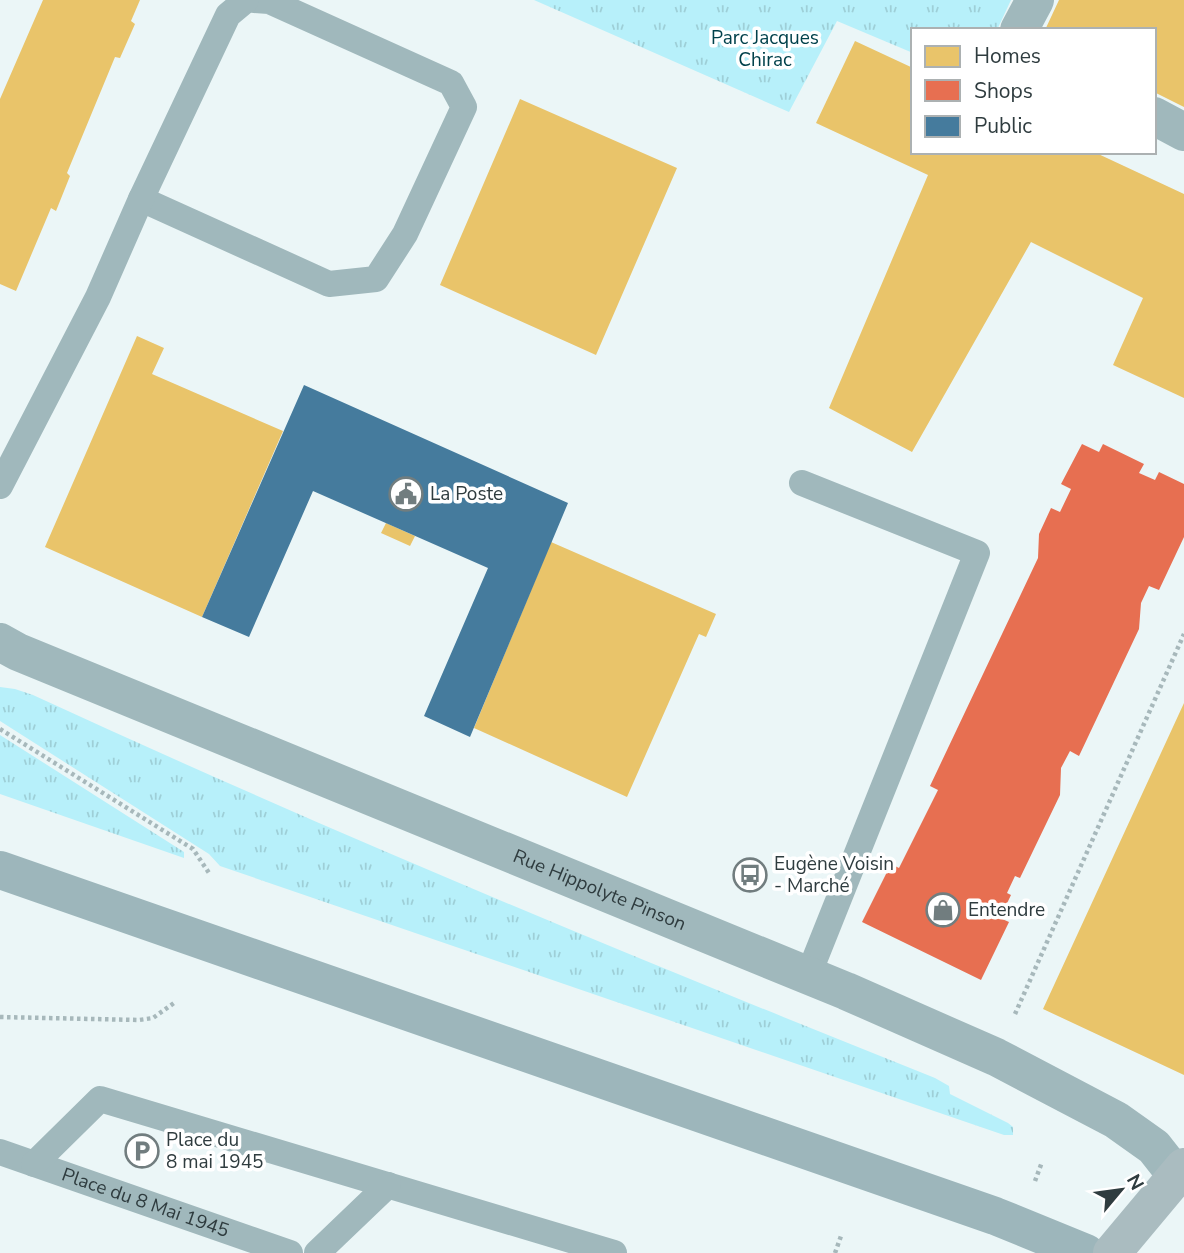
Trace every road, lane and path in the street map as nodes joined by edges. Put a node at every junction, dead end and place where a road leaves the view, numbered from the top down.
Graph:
1 (246, 0) edge
2 (254, 0) edge
3 (1035, 0) edge
4 (1020, 28) edge
5 (1156, 117) edge
6 (1184, 132) edge
7 (141, 199) junction
8 (802, 483) dead end
9 (0, 485) edge
10 (1184, 634) edge
11 (0, 642) edge
12 (0, 729) edge
13 (0, 870) edge
14 (209, 873) dead end
15 (808, 976) junction
16 (174, 1003) dead end
17 (0, 1017) edge
18 (1010, 1024) dead end
19 (0, 1152) edge
20 (1042, 1162) dead end
21 (34, 1164) junction
22 (1180, 1171) edge
23 (388, 1185) junction
24 (1032, 1188) dead end
25 (841, 1236) dead end
26 (290, 1253) edge
27 (317, 1253) edge
28 (614, 1253) edge
29 (835, 1253) edge
30 (1086, 1253) edge
31 (1112, 1253) edge

1 - 7 lane
2 - 7 lane
3 - 4 street
5 - 6 street
7 - 9 lane
8 - 15 lane
10 - 18 path
11 - 15 street, Rue Hippolyte Pinson
12 - 14 path
13 - 30 main road
15 - 22 street, Rue Hippolyte Pinson
16 - 17 path
19 - 21 lane, Place du 8 Mai 1945
20 - 24 path
21 - 23 lane
21 - 26 lane, Place du 8 Mai 1945
22 - 31 main road
23 - 27 lane
23 - 28 lane
25 - 29 path

